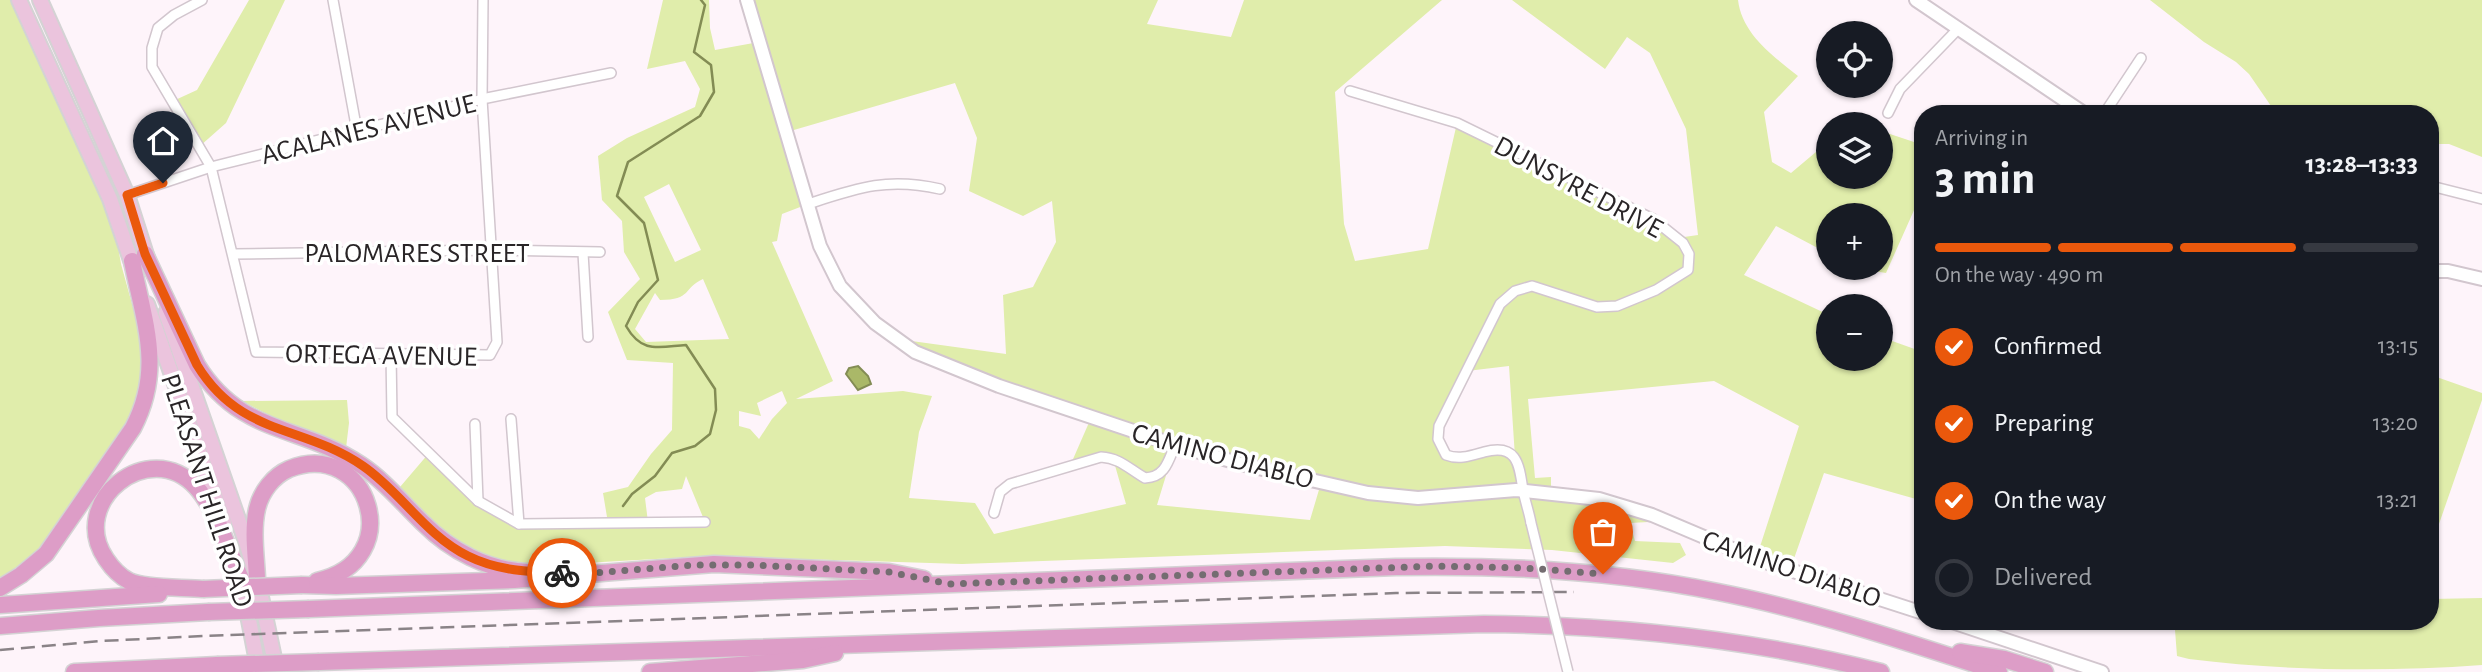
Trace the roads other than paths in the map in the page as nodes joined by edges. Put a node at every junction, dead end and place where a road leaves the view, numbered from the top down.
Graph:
1 (19, 0) edge
2 (40, 0) edge
3 (202, 0) edge
4 (333, 0) edge
5 (483, 0) edge
6 (747, 0) edge
7 (1916, 0) edge
8 (1930, 4) edge
9 (1958, 29) junction
10 (2141, 58) dead end
11 (611, 73) dead end
12 (1350, 90) dead end
13 (482, 99) junction
14 (2072, 105) edge
15 (2110, 105) edge
16 (1888, 112) edge
17 (357, 131) junction
18 (211, 167) junction
19 (940, 188) dead end
20 (2439, 188) edge
21 (127, 195) junction
22 (2482, 199) edge
23 (808, 204) junction
24 (493, 250) junction
25 (600, 252) dead end
26 (583, 253) junction
27 (234, 254) junction
28 (138, 257) junction
29 (2439, 271) edge
30 (2482, 279) edge
31 (587, 337) dead end
32 (391, 354) junction
33 (511, 418) dead end
34 (475, 424) dead end
35 (1175, 445) junction
36 (1523, 490) junction
37 (478, 501) junction
38 (994, 513) dead end
39 (705, 522) dead end
40 (519, 524) junction
41 (582, 574) junction
42 (249, 579) junction
43 (302, 584) junction
44 (950, 584) junction
45 (0, 589) edge
46 (203, 589) junction
47 (0, 604) edge
48 (1914, 610) edge
49 (0, 626) edge
50 (1976, 630) edge
51 (874, 644) junction
52 (1926, 649) junction
53 (74, 672) edge
54 (259, 672) edge
55 (276, 672) edge
56 (650, 672) edge
57 (662, 672) edge
58 (1568, 672) edge
59 (1881, 672) edge
60 (1999, 672) edge
61 (2045, 672) edge
62 (2102, 672) edge

1 - 28 main road, PLEASANT HILL ROAD
2 - 21 main road, PLEASANT HILL ROAD
3 - 18 street
4 - 17 street
5 - 13 street
6 - 23 street, CAMINO DIABLO
7 - 8 street
8 - 9 street
9 - 14 street
9 - 16 street
10 - 15 street
11 - 13 street, ACALANES AVENUE
12 - 36 street, DUNSYRE DRIVE
13 - 17 street, ACALANES AVENUE
13 - 24 street
17 - 18 street, ACALANES AVENUE
18 - 21 street, ACALANES AVENUE
18 - 27 street
19 - 23 street
20 - 22 street
21 - 28 main road, PLEASANT HILL ROAD
23 - 35 street, CAMINO DIABLO
24 - 26 street, PALOMARES STREET
24 - 27 street, PALOMARES STREET
24 - 32 street, ORTEGA AVENUE
25 - 26 street, PALOMARES STREET
26 - 31 street
27 - 32 street, ORTEGA AVENUE
28 - 41 highway
28 - 42 main road, PLEASANT HILL ROAD
28 - 45 highway
29 - 30 street
32 - 37 street
33 - 40 street
34 - 37 street
35 - 36 street, CAMINO DIABLO
35 - 38 street
36 - 48 street, CAMINO DIABLO
36 - 58 street, bridge
37 - 40 street
39 - 40 street
41 - 43 highway
41 - 44 highway
42 - 43 highway
42 - 46 highway
42 - 54 main road, PLEASANT HILL ROAD
42 - 55 main road, PLEASANT HILL ROAD
43 - 46 highway, bridge
44 - 49 highway, bridge
44 - 52 highway
46 - 47 highway
50 - 62 street
51 - 53 highway, bridge
51 - 57 highway
51 - 59 highway
52 - 60 highway
52 - 61 highway
56 - 57 highway

